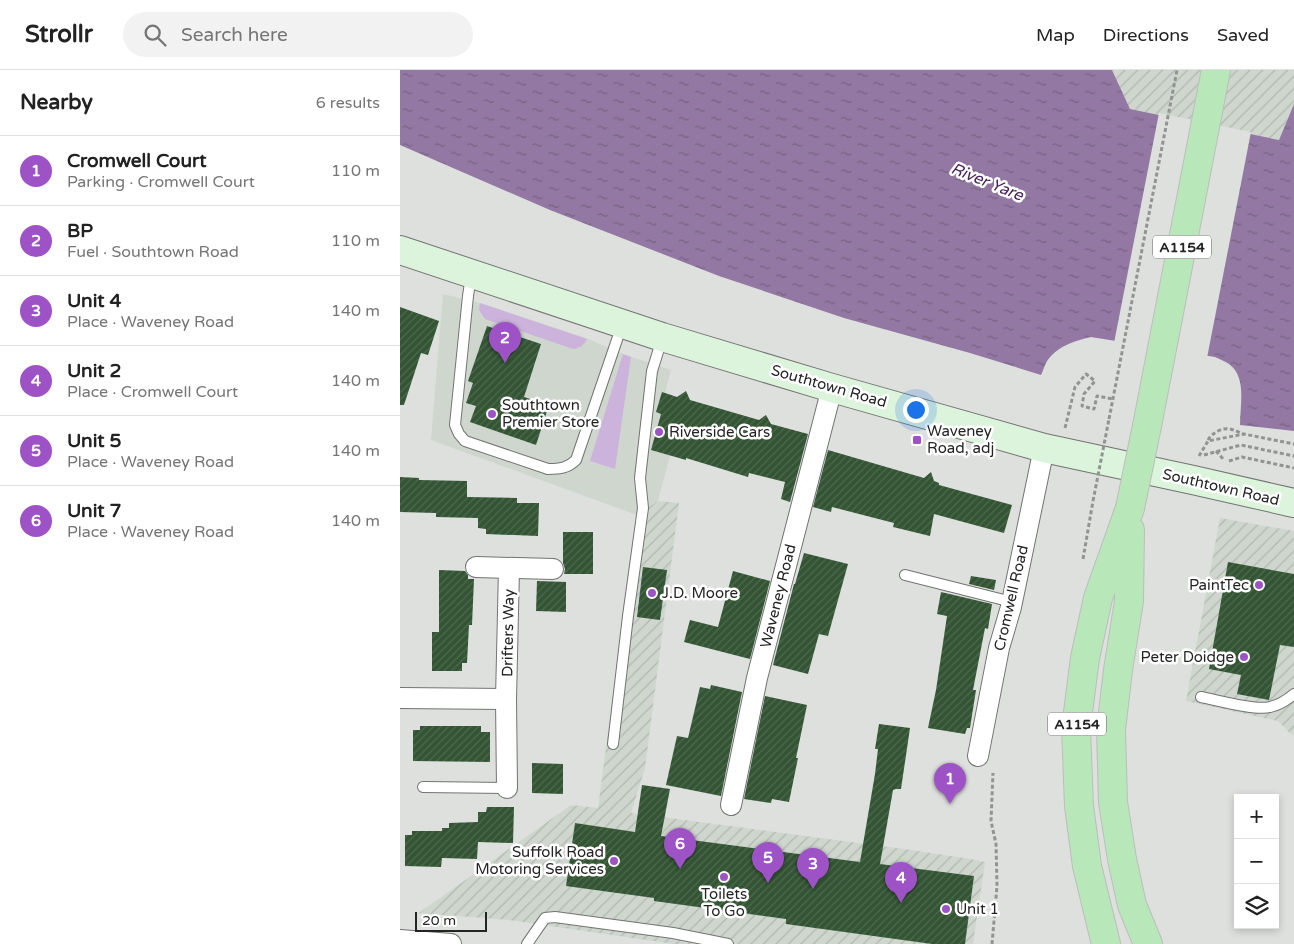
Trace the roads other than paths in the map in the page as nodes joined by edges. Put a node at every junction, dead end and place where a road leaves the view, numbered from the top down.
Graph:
1 (1215, 74) edge
2 (400, 250) edge
3 (472, 273) junction
4 (622, 324) junction
5 (662, 337) junction
6 (832, 388) junction
7 (1044, 448) junction
8 (1294, 503) edge
9 (1130, 508) junction
10 (476, 567) dead end
11 (509, 568) junction
12 (552, 569) dead end
13 (905, 575) dead end
14 (1012, 602) junction
15 (1294, 694) edge
16 (1201, 697) dead end
17 (400, 698) edge
18 (506, 699) junction
19 (613, 744) dead end
20 (984, 756) road end
21 (423, 787) dead end
22 (507, 788) joint
23 (731, 805) dead end
24 (400, 940) edge
25 (451, 944) edge
26 (527, 944) edge
27 (728, 944) edge
28 (1106, 944) edge
29 (1148, 944) edge

1 - 9 main road, A1154, bridge
2 - 3 street, Southtown Road
3 - 4 street, Southtown Road
3 - 4 lane
4 - 5 street, Southtown Road
5 - 6 street, Southtown Road
5 - 19 lane
6 - 7 street, Southtown Road
6 - 23 street, Waveney Road
7 - 8 street, Southtown Road
7 - 14 street, Cromwell Road
9 - 28 main road, A1154
9 - 29 main road, A1154
10 - 11 street, Drifters Way
11 - 12 street, Drifters Way
11 - 18 street, Drifters Way
13 - 14 lane
14 - 20 street, Cromwell Road
15 - 16 lane
17 - 18 street, Drifters Way
18 - 22 street, Drifters Way
21 - 22 lane
24 - 25 street
26 - 27 lane

